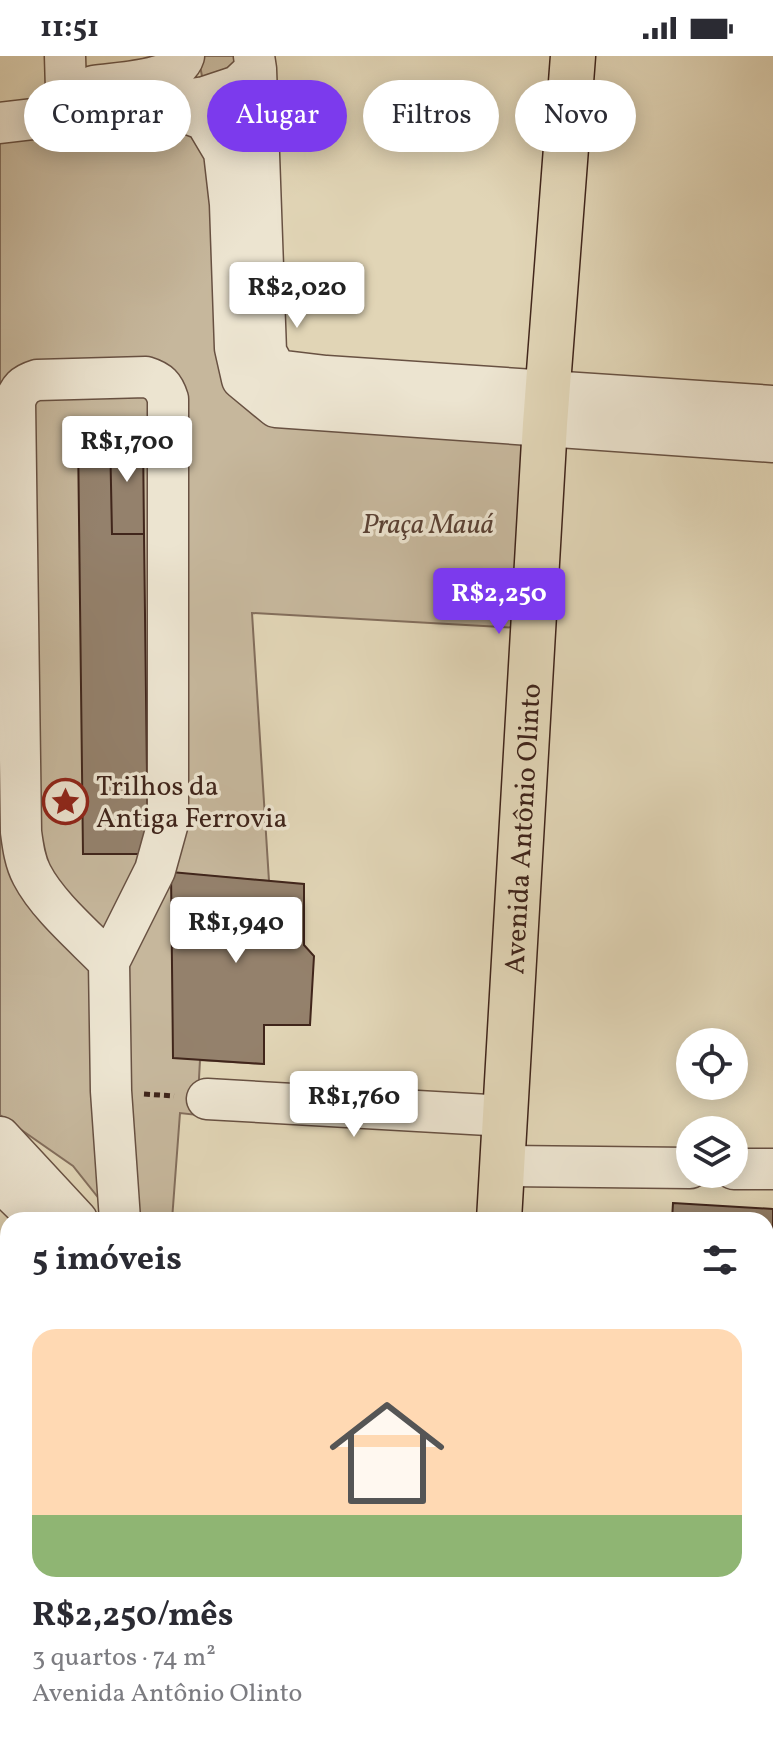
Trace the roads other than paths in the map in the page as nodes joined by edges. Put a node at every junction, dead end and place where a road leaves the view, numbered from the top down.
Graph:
1 (573, 56) edge
2 (183, 58) edge
3 (255, 62) edge
4 (65, 73) edge
5 (205, 97) junction
6 (0, 99) edge
7 (191, 99) edge
8 (191, 115) edge
9 (24, 120) edge
10 (0, 123) edge
11 (773, 406) edge
12 (546, 407) junction
13 (773, 442) edge
14 (109, 962) junction
15 (207, 1099) road end
16 (506, 1116) junction
17 (0, 1137) edge
18 (502, 1166) junction
19 (676, 1168) edge
20 (748, 1169) edge
21 (773, 1169) edge
22 (0, 1181) edge
23 (32, 1212) edge
24 (70, 1212) edge
25 (119, 1212) edge
26 (499, 1212) edge

1 - 12 main road, Avenida Antônio Olinto
2 - 4 street
2 - 5 street
3 - 5 street
3 - 12 street
4 - 6 street
5 - 7 street
8 - 12 street
9 - 10 street
11 - 12 street
12 - 13 street
12 - 16 main road, Avenida Antônio Olinto
14 - 14 street
14 - 25 street
15 - 16 street
16 - 18 main road, Avenida Antônio Olinto
17 - 24 street
18 - 19 street
18 - 26 main road, Avenida Antônio Olinto
20 - 21 street
22 - 23 street

